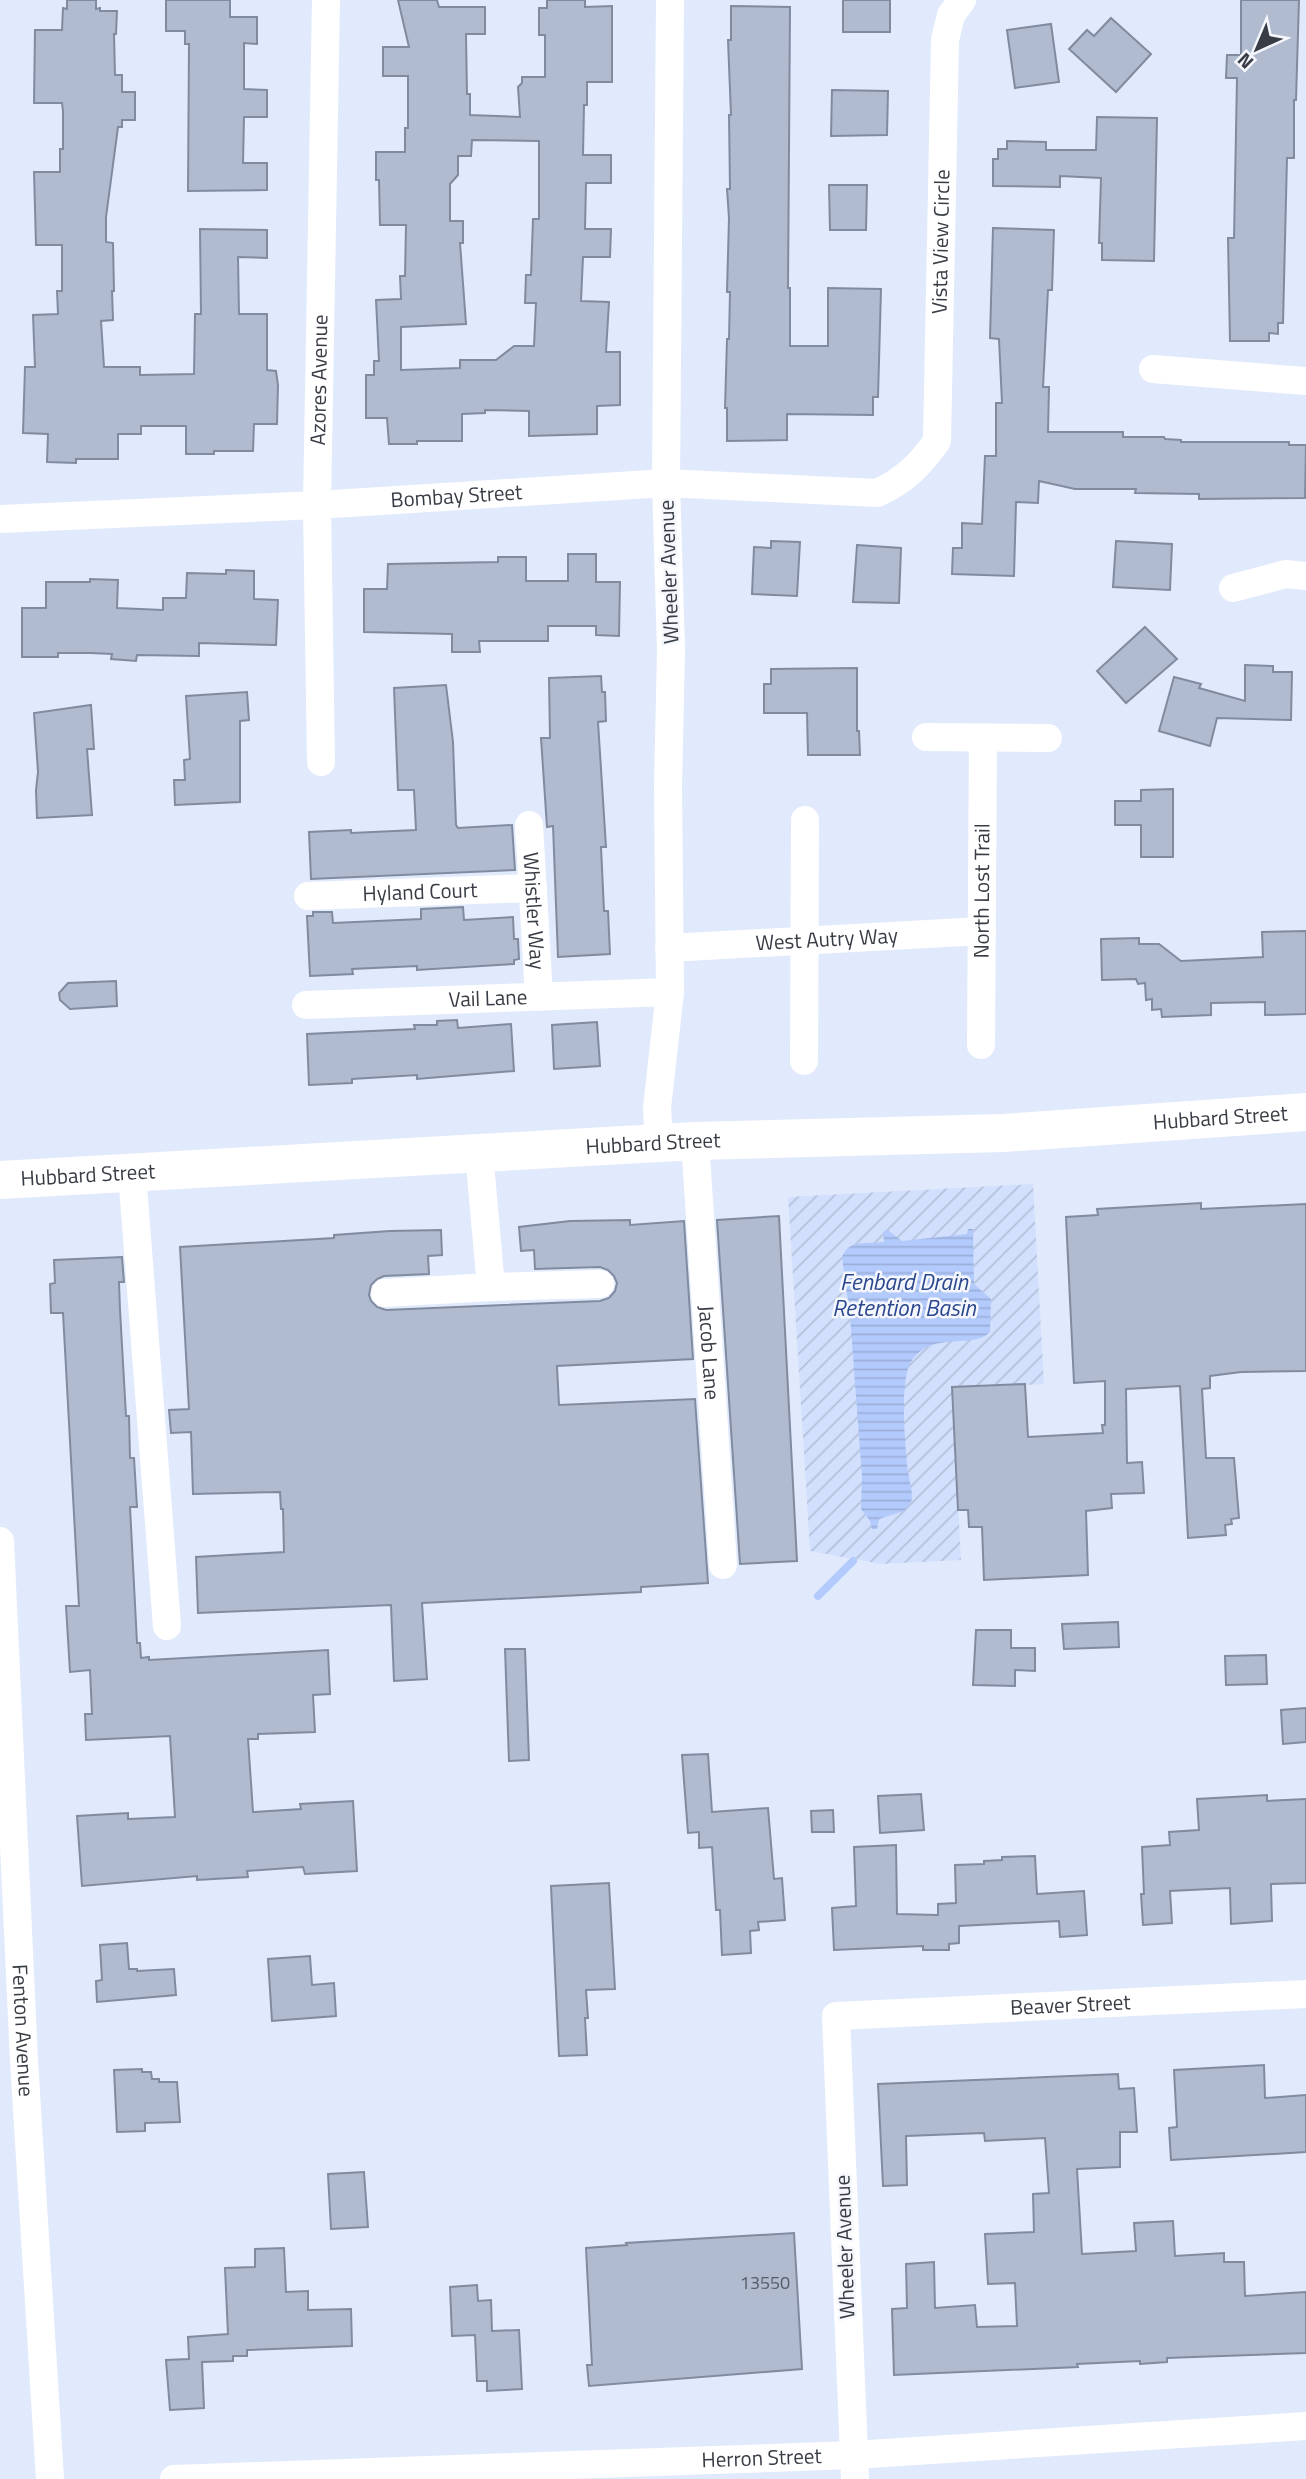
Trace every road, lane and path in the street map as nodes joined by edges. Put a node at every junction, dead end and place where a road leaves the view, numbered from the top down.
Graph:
1 (326, 0) edge
2 (670, 0) edge
3 (962, 0) edge
4 (1153, 369) dead end
5 (1306, 381) edge
6 (909, 475) joint
7 (666, 484) junction
8 (317, 505) junction
9 (0, 519) edge
10 (1306, 576) edge
11 (1233, 588) dead end
12 (926, 737) dead end
13 (983, 738) junction
14 (1048, 738) dead end
15 (321, 762) dead end
16 (805, 820) dead end
17 (529, 825) dead end
18 (533, 888) junction
19 (308, 896) dead end
20 (982, 931) junction
21 (804, 940) junction
22 (669, 948) junction
23 (670, 992) junction
24 (539, 996) junction
25 (306, 1005) dead end
26 (981, 1045) dead end
27 (804, 1061) dead end
28 (1306, 1112) edge
29 (677, 1142) junction
30 (479, 1153) junction
31 (132, 1172) junction
32 (0, 1180) edge
33 (600, 1284) dead end
34 (491, 1287) junction
35 (385, 1293) dead end
36 (0, 1541) edge
37 (723, 1565) dead end
38 (167, 1626) dead end
39 (1306, 1994) edge
40 (836, 2016) joint
41 (12, 2062) edge
42 (1306, 2426) edge
43 (854, 2467) edge
44 (50, 2479) edge
45 (174, 2479) edge

1 - 8 street, Azores Avenue
2 - 7 street, Wheeler Avenue
3 - 6 street, Vista View Circle
4 - 5 street
6 - 7 street, Bombay Street
7 - 8 street, Bombay Street
7 - 22 street, Wheeler Avenue
8 - 9 street, Bombay Street
8 - 15 street, Azores Avenue
10 - 11 street
12 - 13 street
13 - 14 street
13 - 20 street, North Lost Trail
16 - 21 street
17 - 18 street, Whistler Way
18 - 19 street, Hyland Court
18 - 24 street, Whistler Way
20 - 21 street, West Autry Way
20 - 26 street, North Lost Trail
21 - 22 street, West Autry Way
21 - 27 street
22 - 23 street, Wheeler Avenue
23 - 24 street, Vail Lane
23 - 29 street, Wheeler Avenue
24 - 25 street, Vail Lane
28 - 29 main road, Hubbard Street
29 - 30 main road, Hubbard Street
29 - 37 street, Jacob Lane
30 - 31 main road, Hubbard Street
30 - 34 street
31 - 32 main road, Hubbard Street
31 - 38 street
33 - 34 street
34 - 35 street
36 - 41 street, Fenton Avenue
39 - 40 street, Beaver Street
40 - 43 street, Wheeler Avenue
41 - 44 street, Fenton Avenue
42 - 43 street, Herron Street
43 - 45 street, Herron Street

